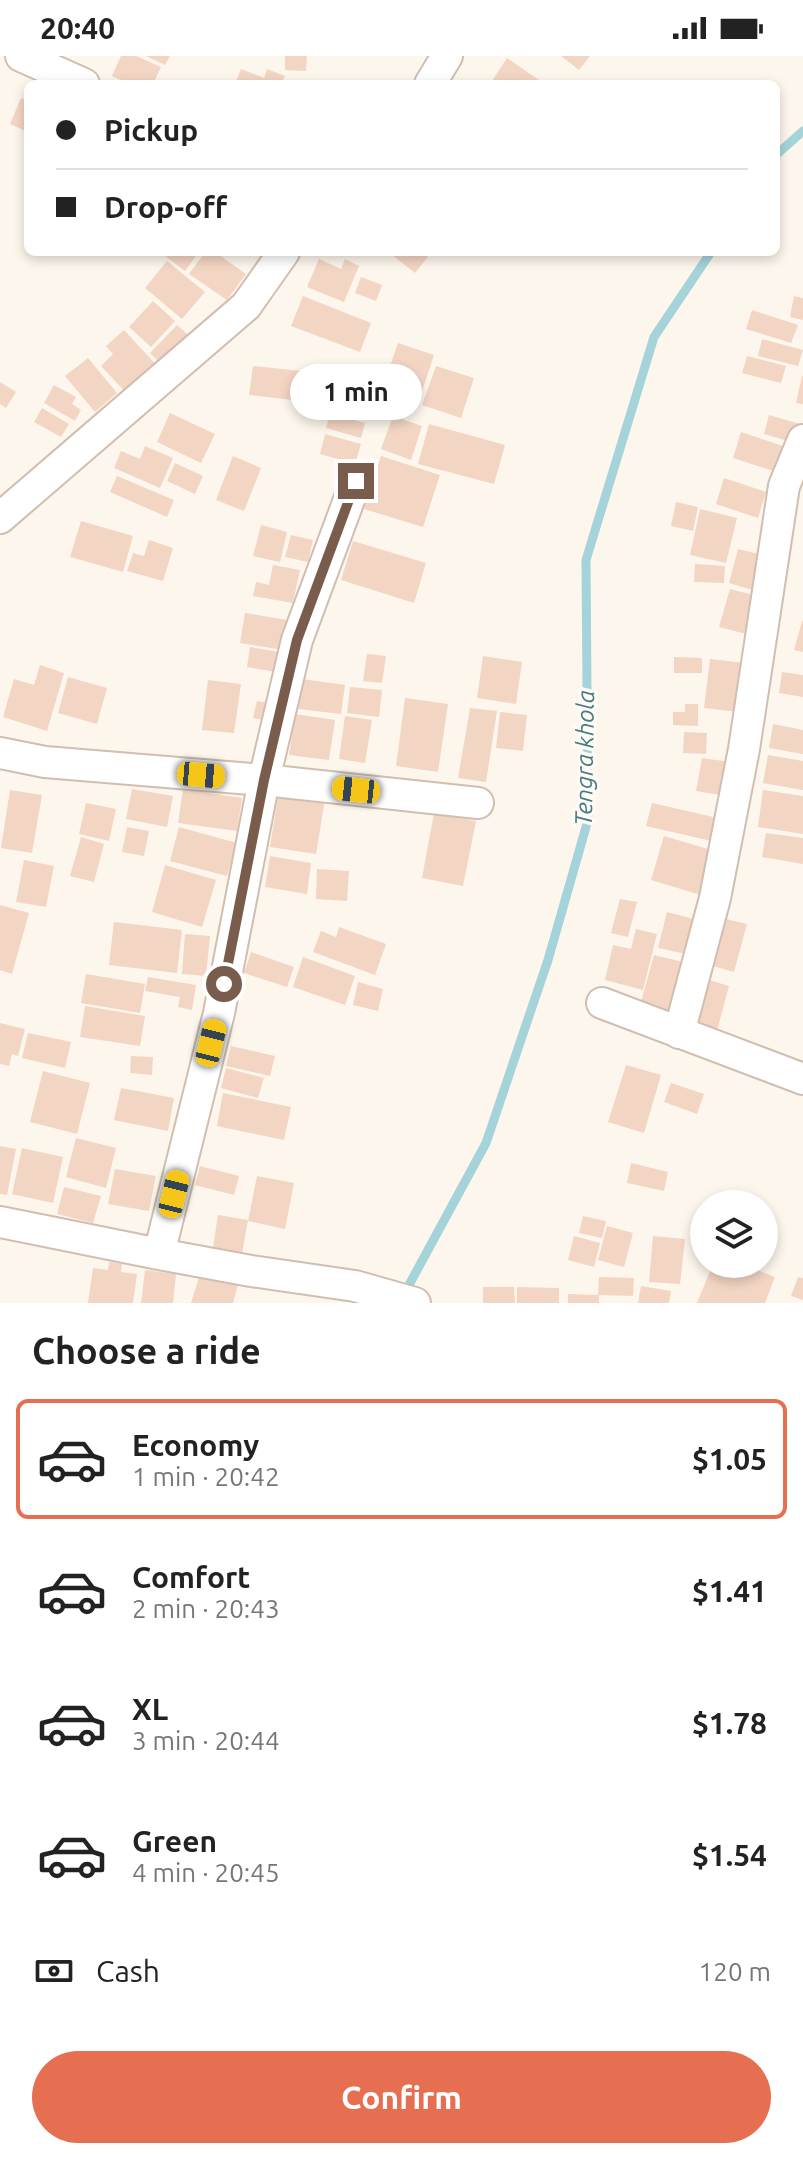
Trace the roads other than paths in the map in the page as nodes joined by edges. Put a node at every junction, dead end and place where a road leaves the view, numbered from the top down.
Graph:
1 (21, 56) edge
2 (447, 56) edge
3 (75, 80) edge
4 (432, 80) edge
5 (281, 256) edge
6 (803, 440) edge
7 (356, 481) dead end
8 (0, 518) edge
9 (0, 753) edge
10 (264, 780) junction
11 (478, 803) dead end
12 (602, 1003) dead end
13 (679, 1033) junction
14 (803, 1079) edge
15 (0, 1222) edge
16 (159, 1254) junction
17 (340, 1291) edge
18 (415, 1303) edge

1 - 3 street
2 - 4 street
5 - 8 street
6 - 13 street
7 - 10 street
9 - 10 street
10 - 11 street
10 - 16 street
12 - 13 street
13 - 14 street
15 - 16 street
16 - 17 street
17 - 18 street

